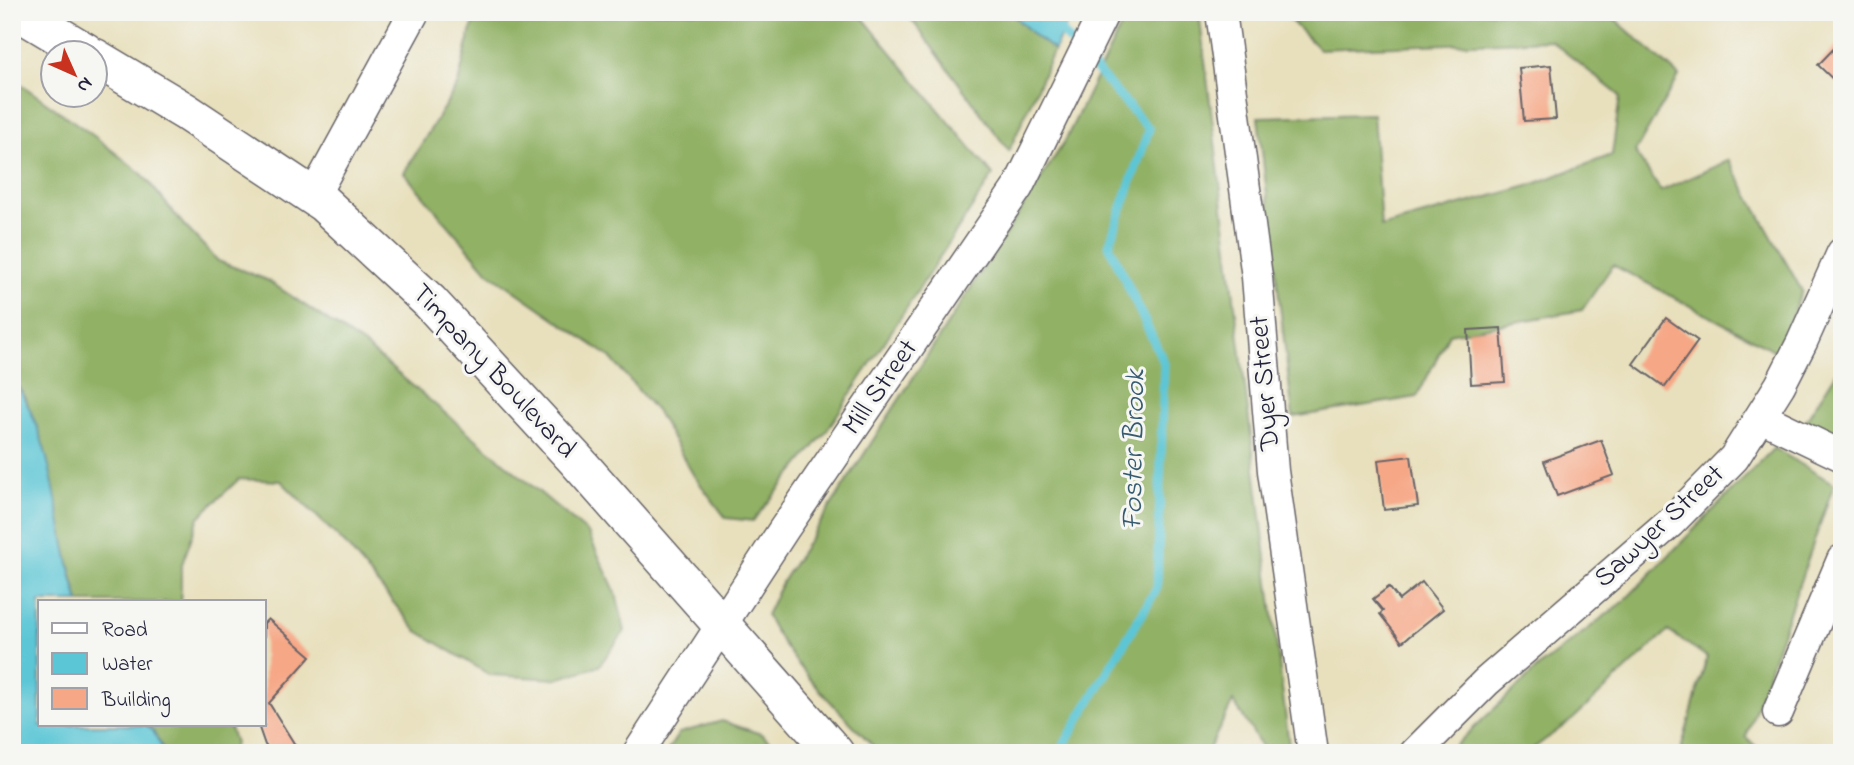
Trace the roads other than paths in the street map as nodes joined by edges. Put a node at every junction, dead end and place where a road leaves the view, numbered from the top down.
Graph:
1 (19, 12) edge
2 (414, 12) edge
3 (1222, 12) edge
4 (1102, 15) edge
5 (63, 38) edge
6 (108, 65) edge
7 (313, 197) junction
8 (1842, 253) edge
9 (1761, 417) junction
10 (1842, 456) edge
11 (1842, 560) edge
12 (721, 623) junction
13 (1778, 712) dead end
14 (638, 753) edge
15 (835, 753) edge
16 (1313, 753) edge
17 (1415, 753) edge

1 - 5 main road
2 - 7 street
3 - 16 street, Dyer Street
4 - 12 street, Mill Street
6 - 7 main road, Timpany Boulevard
7 - 12 main road, Timpany Boulevard
8 - 9 street, Sawyer Street
9 - 10 street
9 - 17 street, Sawyer Street
11 - 13 street
12 - 14 street, Mill Street
12 - 15 main road, Timpany Boulevard

